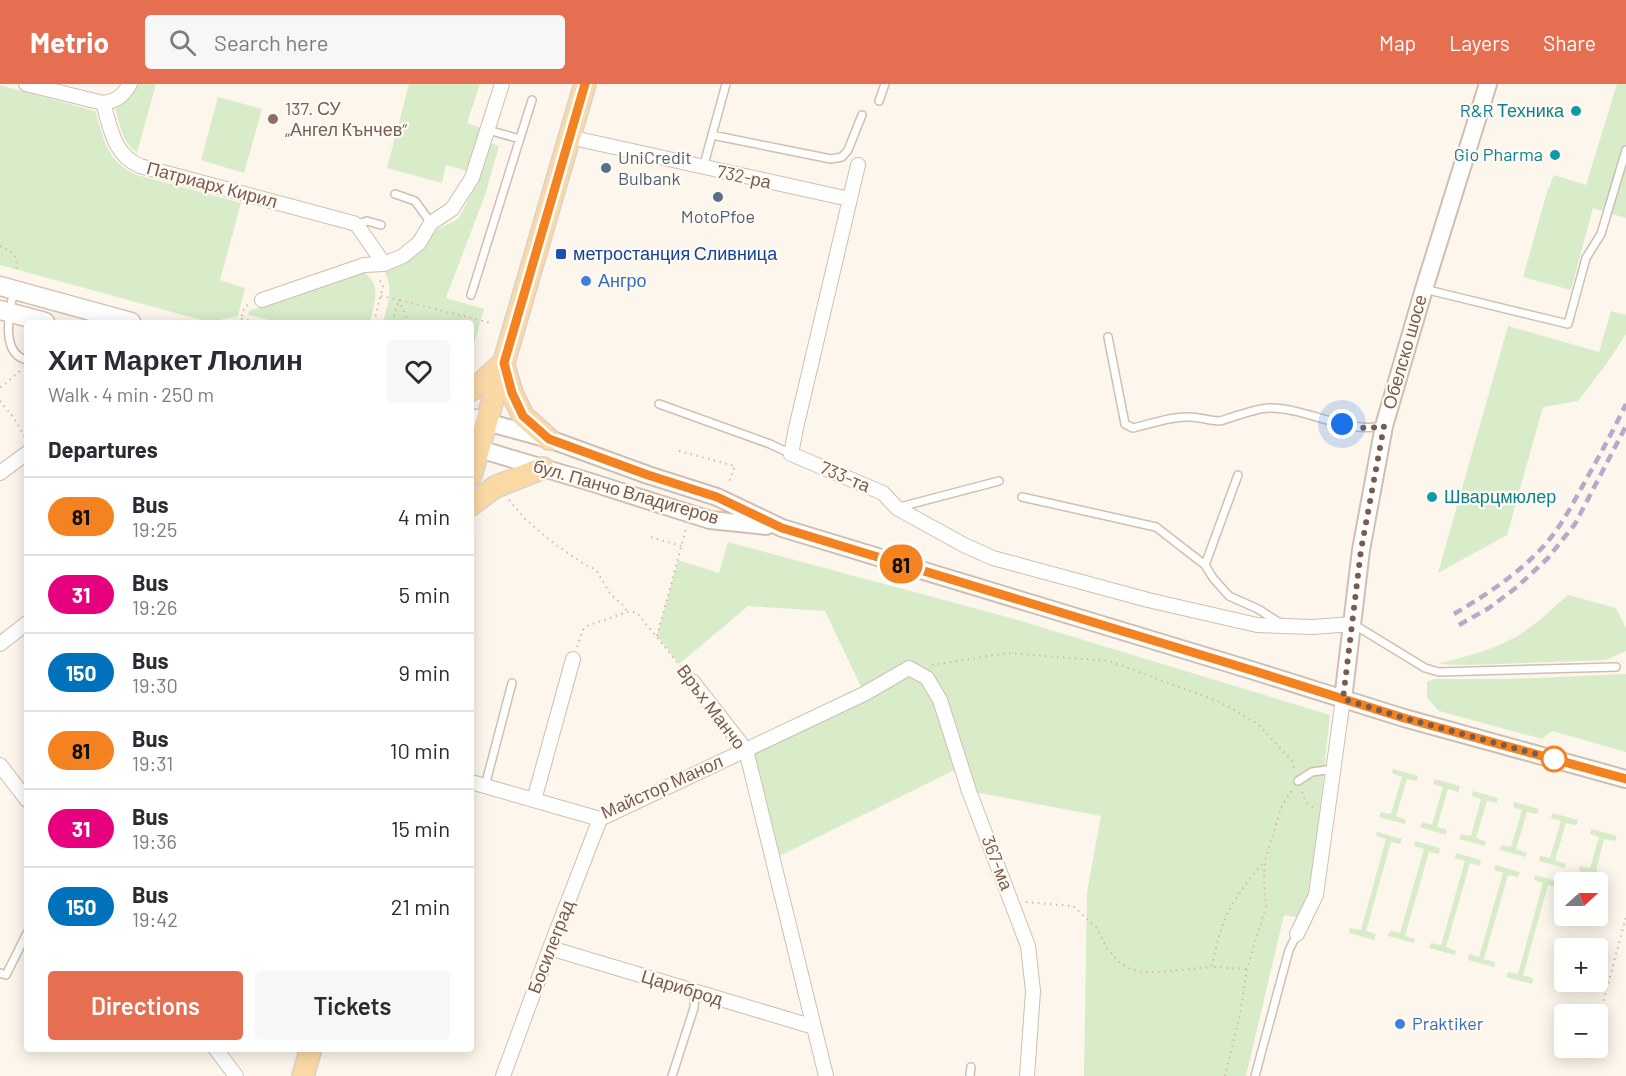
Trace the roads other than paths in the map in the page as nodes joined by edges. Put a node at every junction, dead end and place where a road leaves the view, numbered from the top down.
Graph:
1 (26, 84) edge
2 (129, 84) edge
3 (502, 84) edge
4 (585, 84) edge
5 (726, 84) edge
6 (885, 84) edge
7 (1488, 84) edge
8 (532, 100) dead end
9 (879, 101) dead end
10 (103, 103) junction
11 (862, 115) dead end
12 (488, 130) junction
13 (712, 135) junction
14 (569, 138) junction
15 (520, 139) junction
16 (1626, 150) edge
17 (858, 165) dead end
18 (703, 168) junction
19 (395, 194) dead end
20 (849, 200) junction
21 (430, 223) junction
22 (357, 225) junction
23 (381, 225) dead end
24 (384, 264) junction
25 (7, 288) edge
26 (1424, 289) junction
27 (471, 295) dead end
28 (262, 300) road end
29 (4, 311) edge
30 (38, 320) edge
31 (124, 320) edge
32 (1108, 337) dead end
33 (24, 360) edge
34 (504, 363) junction
35 (474, 388) edge
36 (659, 404) dead end
37 (479, 420) edge
38 (1384, 426) junction
39 (549, 439) junction
40 (475, 448) edge
41 (792, 454) junction
42 (24, 455) edge
43 (543, 468) junction
44 (0, 472) edge
45 (1238, 475) dead end
46 (999, 481) dead end
47 (1022, 497) dead end
48 (474, 502) edge
49 (897, 508) junction
50 (782, 528) junction
51 (1205, 565) junction
52 (1353, 624) junction
53 (24, 625) edge
54 (1284, 626) junction
55 (0, 644) edge
56 (573, 659) road end
57 (1616, 667) dead end
58 (909, 668) joint
59 (693, 682) road end
60 (512, 683) dead end
61 (1343, 699) junction
62 (746, 750) junction
63 (0, 765) edge
64 (1334, 769) junction
65 (1626, 779) edge
66 (1298, 781) road end
67 (474, 783) edge
68 (485, 786) junction
69 (24, 796) edge
70 (534, 800) junction
71 (600, 819) junction
72 (1297, 934) joint
73 (24, 939) edge
74 (550, 948) junction
75 (0, 973) edge
76 (695, 992) junction
77 (814, 1028) junction
78 (218, 1052) edge
79 (310, 1052) edge
80 (971, 1067) dead end
81 (236, 1076) edge
82 (303, 1076) edge
83 (503, 1076) edge
84 (672, 1076) edge
85 (826, 1076) edge
86 (970, 1076) edge
87 (1027, 1076) edge
88 (1255, 1076) edge

1 - 10 street
2 - 10 street
3 - 12 street
4 - 14 main road
5 - 13 lane
6 - 9 lane
7 - 26 street, Обелско шосе
8 - 15 lane
10 - 22 street, Патриарх Кирил
11 - 13 lane
12 - 15 lane
12 - 21 street
13 - 18 lane
14 - 18 street, 732-ра
14 - 34 main road
15 - 27 lane
16 - 26 lane
17 - 20 street
18 - 20 street, 732-ра
19 - 21 lane
20 - 41 street
21 - 24 street
22 - 23 lane
22 - 24 street
24 - 28 street
25 - 29 lane
25 - 31 main road
26 - 38 street, Обелско шосе
29 - 30 main road
29 - 33 lane
32 - 38 lane
34 - 35 main road
34 - 37 main road
34 - 39 main road
36 - 41 lane
37 - 39 street, бул. Панчо Владигеров
37 - 40 main road
38 - 52 street, Обелско шосе
39 - 50 street, бул. Панчо Владигеров
40 - 43 street, бул. Панчо Владигеров
41 - 49 street, 733-та
42 - 44 street
43 - 48 main road
43 - 50 street, бул. Панчо Владигеров
45 - 51 lane
46 - 49 lane
47 - 51 lane
49 - 54 street, 733-та
50 - 61 street, бул. Панчо Владигеров
51 - 54 lane
52 - 54 street, 733-та
52 - 57 lane
52 - 61 street, Обелско шосе
53 - 55 street
56 - 70 street
58 - 62 street, Майстор Манол
58 - 87 street, 367-ма
59 - 62 street, Връх Манчо
60 - 68 lane
61 - 64 street
61 - 65 street, бул. Панчо Владигеров
62 - 71 street, Майстор Манол
62 - 77 street, Връх Манчо
63 - 69 street
64 - 66 lane
64 - 72 street
67 - 68 street, Майстор Манол
68 - 70 street, Майстор Манол
70 - 71 street, Майстор Манол
71 - 74 street, Босилеград
72 - 88 lane
73 - 75 lane
74 - 76 street, Цариброд
74 - 83 street, Босилеград
76 - 77 street, Цариброд
76 - 84 lane
77 - 85 street, Връх Манчо
78 - 81 street
79 - 82 main road
80 - 86 lane

